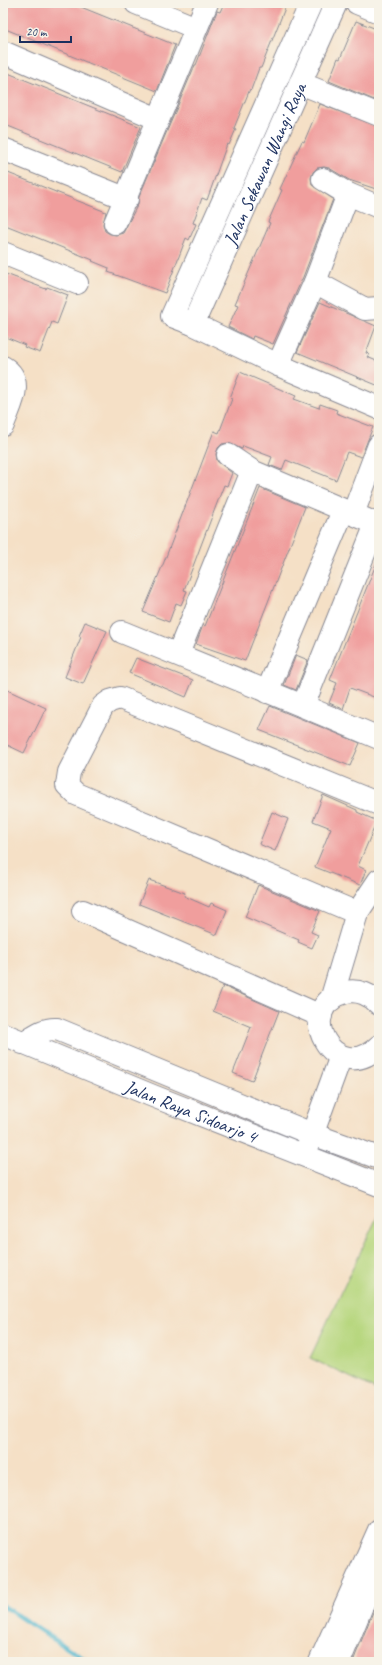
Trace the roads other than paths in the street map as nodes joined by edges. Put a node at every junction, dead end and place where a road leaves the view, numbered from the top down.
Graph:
1 (136, 3) edge
2 (207, 3) edge
3 (311, 3) edge
4 (336, 3) edge
5 (357, 3) edge
6 (379, 12) edge
7 (196, 28) junction
8 (3, 52) edge
9 (300, 83) junction
10 (379, 115) edge
11 (158, 119) junction
12 (3, 149) edge
13 (323, 179) dead end
14 (348, 194) junction
15 (126, 199) junction
16 (379, 207) edge
17 (116, 224) dead end
18 (3, 253) edge
19 (315, 282) junction
20 (77, 283) dead end
21 (379, 308) edge
22 (193, 324) junction
23 (278, 365) junction
24 (3, 367) edge
25 (379, 408) edge
26 (3, 425) edge
27 (379, 445) edge
28 (228, 455) dead end
29 (252, 471) junction
30 (348, 513) junction
31 (377, 524) edge
32 (122, 632) dead end
33 (178, 654) junction
34 (267, 692) junction
35 (304, 706) junction
36 (379, 738) edge
37 (379, 804) edge
38 (379, 880) edge
39 (83, 911) dead end
40 (357, 913) junction
41 (379, 1004) edge
42 (326, 1008) junction
43 (3, 1034) edge
44 (23, 1043) junction
45 (379, 1047) edge
46 (341, 1056) junction
47 (312, 1134) junction
48 (304, 1155) junction
49 (379, 1158) edge
50 (379, 1185) edge
51 (379, 1530) edge
52 (379, 1570) edge
53 (367, 1591) edge
54 (320, 1662) edge
55 (339, 1662) edge

1 - 7 street
2 - 7 street
3 - 22 street, Jalan Sekawan Wangi Raya
4 - 9 street, Jalan Sekawan Wangi Raya
5 - 6 street
7 - 11 street
8 - 11 street
9 - 10 street
9 - 22 street, Jalan Sekawan Wangi Raya
11 - 15 street
12 - 15 street
13 - 14 street
14 - 16 street
14 - 19 street
15 - 17 street
18 - 20 street
19 - 21 street
19 - 23 street
22 - 23 street
23 - 25 street
24 - 26 street
27 - 30 street
28 - 29 street
29 - 30 street
29 - 33 street
30 - 31 street
30 - 34 street
31 - 35 street
32 - 33 street
33 - 34 street
34 - 35 street
35 - 36 street
37 - 40 street
38 - 40 street
39 - 42 street
40 - 42 street
41 - 42 street
42 - 46 street
43 - 44 street, Jalan Raya Sidoarjo 4
44 - 47 street
44 - 48 street, Jalan Raya Sidoarjo 4
45 - 46 street
46 - 47 street
47 - 48 street
47 - 49 street
48 - 50 street, Jalan Raya Sidoarjo 4
51 - 53 street
52 - 53 street
53 - 54 street
53 - 55 street

